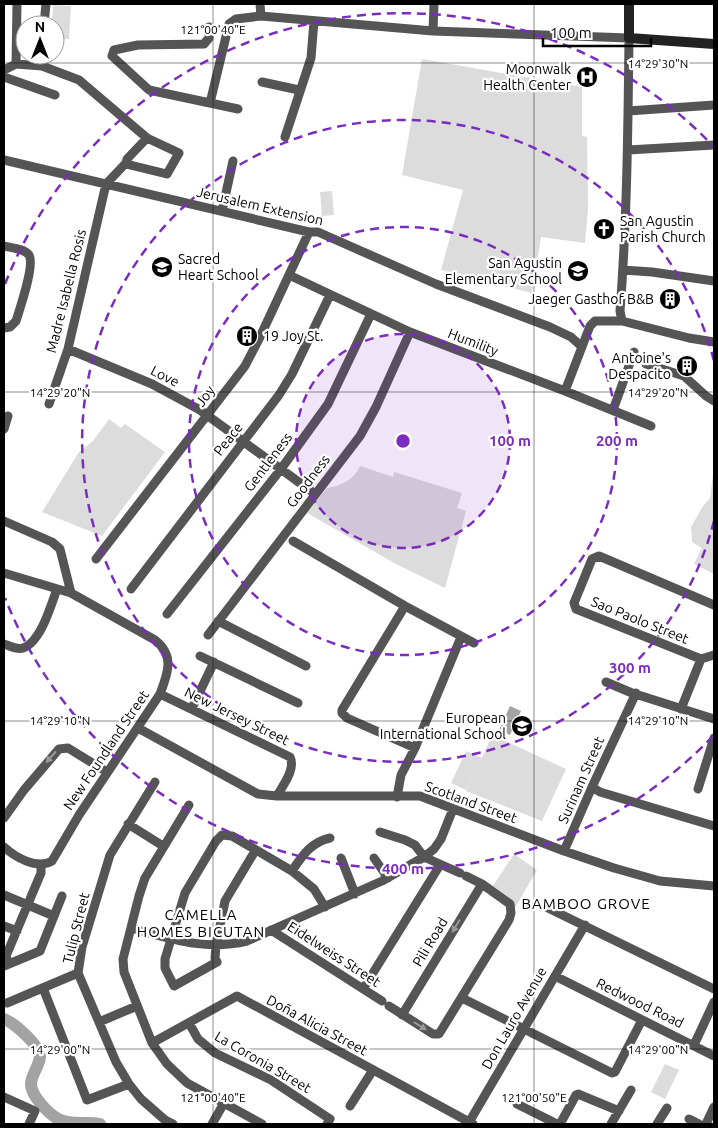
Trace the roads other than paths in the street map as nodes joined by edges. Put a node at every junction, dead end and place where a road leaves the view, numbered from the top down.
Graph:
1 (260, 4) edge
2 (434, 4) edge
3 (630, 4) edge
4 (261, 16) junction
5 (314, 20) junction
6 (210, 26) dead end
7 (433, 30) junction
8 (629, 38) junction
9 (714, 44) edge
10 (29, 65) edge
11 (42, 66) joint
12 (4, 77) edge
13 (262, 82) dead end
14 (299, 90) junction
15 (55, 95) dead end
16 (210, 104) junction
17 (714, 105) edge
18 (238, 109) dead end
19 (628, 111) junction
20 (285, 137) dead end
21 (147, 138) junction
22 (714, 145) edge
23 (628, 150) junction
24 (4, 160) edge
25 (233, 161) dead end
26 (126, 163) junction
27 (106, 184) junction
28 (222, 211) junction
29 (309, 232) junction
30 (4, 246) edge
31 (623, 270) junction
32 (290, 274) junction
33 (714, 281) edge
34 (330, 295) junction
35 (371, 314) junction
36 (622, 321) junction
37 (7, 327) edge
38 (410, 332) junction
39 (714, 342) edge
40 (581, 346) junction
41 (68, 349) junction
42 (634, 352) dead end
43 (646, 364) dead end
44 (565, 391) junction
45 (714, 401) edge
46 (49, 404) dead end
47 (613, 410) junction
48 (208, 415) junction
49 (8, 416) dead end
50 (651, 426) dead end
51 (4, 429) edge
52 (244, 441) junction
53 (281, 469) junction
54 (316, 494) junction
55 (4, 521) edge
56 (293, 541) dead end
57 (96, 559) dead end
58 (4, 573) edge
59 (57, 589) junction
60 (131, 589) dead end
61 (71, 593) junction
62 (714, 605) edge
63 (405, 606) junction
64 (167, 614) dead end
65 (218, 621) junction
66 (208, 634) dead end
67 (461, 637) junction
68 (474, 643) dead end
69 (4, 644) edge
70 (200, 656) dead end
71 (714, 657) edge
72 (701, 659) junction
73 (214, 662) junction
74 (306, 666) dead end
75 (606, 682) dead end
76 (160, 694) junction
77 (636, 694) junction
78 (298, 703) dead end
79 (192, 708) junction
80 (681, 709) junction
81 (714, 719) edge
82 (138, 728) junction
83 (714, 738) edge
84 (415, 748) junction
85 (107, 772) junction
86 (155, 782) dead end
87 (592, 787) junction
88 (698, 789) dead end
89 (277, 796) junction
90 (397, 797) junction
91 (189, 804) dead end
92 (454, 809) junction
93 (4, 818) edge
94 (128, 824) junction
95 (714, 826) edge
96 (380, 832) dead end
97 (330, 838) dead end
98 (164, 846) junction
99 (4, 847) edge
100 (255, 851) junction
101 (564, 851) junction
102 (424, 857) junction
103 (341, 858) dead end
104 (374, 858) dead end
105 (41, 865) junction
106 (440, 865) junction
107 (292, 871) junction
108 (388, 878) junction
109 (482, 884) junction
110 (714, 886) edge
111 (355, 894) junction
112 (4, 895) edge
113 (62, 896) dead end
114 (28, 905) junction
115 (325, 907) junction
116 (548, 908) dead end
117 (54, 916) junction
118 (584, 925) junction
119 (4, 926) edge
120 (131, 928) junction
121 (271, 930) junction
122 (17, 931) junction
123 (171, 938) junction
124 (216, 946) junction
125 (6, 960) edge
126 (78, 973) junction
127 (555, 976) junction
128 (43, 988) junction
129 (363, 989) junction
130 (714, 989) edge
131 (462, 998) junction
132 (714, 1002) edge
133 (7, 1003) dead end
134 (137, 1006) junction
135 (402, 1015) junction
136 (642, 1020) junction
137 (99, 1022) junction
138 (189, 1023) junction
139 (523, 1029) junction
140 (152, 1043) junction
141 (694, 1045) junction
142 (714, 1056) edge
143 (373, 1070) junction
144 (129, 1084) junction
145 (631, 1090) dead end
146 (4, 1097) edge
147 (224, 1103) junction
148 (516, 1104) dead end
149 (350, 1106) dead end
150 (667, 1108) dead end
151 (714, 1108) edge
152 (618, 1111) junction
153 (689, 1120) dead end
154 (328, 1121) edge
155 (29, 1124) edge
156 (173, 1124) edge
157 (212, 1124) edge
158 (262, 1124) edge
159 (470, 1124) edge
160 (559, 1124) edge
161 (611, 1124) edge
162 (657, 1124) edge
163 (699, 1124) edge
164 (706, 1124) edge

1 - 4 street
2 - 7 street
3 - 8 main road
4 - 5 street
4 - 16 street
5 - 7 street
5 - 14 street
6 - 16 street
7 - 8 street
8 - 9 main road
8 - 19 street
10 - 11 street
11 - 21 street
12 - 15 street
13 - 14 street
14 - 20 street
16 - 18 street
17 - 19 street
19 - 23 street
21 - 26 street
21 - 26 street
22 - 23 street
23 - 31 street
24 - 27 street, Jerusalem Extension
25 - 28 street
26 - 27 street
27 - 28 street, Jerusalem Extension
27 - 41 street, Madre Isabella Rosis
28 - 29 street, Jerusalem Extension
29 - 32 street, Joy
29 - 40 street, Jerusalem Extension
30 - 37 street
31 - 33 street
31 - 36 street
32 - 34 street, Humility
32 - 48 street, Joy
34 - 35 street, Humility
34 - 52 street, Peace
35 - 38 street, Humility
35 - 53 street, Gentleness
36 - 39 street
36 - 40 street
38 - 44 street, Humility
38 - 54 street, Goodness
40 - 44 street
41 - 46 street, Madre Isabella Rosis
41 - 48 street, Love
42 - 47 street
43 - 45 street
44 - 47 street, Humility
47 - 50 street, Humility
48 - 52 street, Love
48 - 57 street, Joy
49 - 51 street
52 - 53 street, Love
52 - 60 street, Peace
53 - 54 street, Love
53 - 64 street, Gentleness
54 - 65 street, Goodness
55 - 61 street
56 - 63 street
58 - 59 street, New Foundland Street
59 - 61 street, New Foundland Street
59 - 69 street
61 - 76 street, New Foundland Street
62 - 72 street, Sao Paolo Street
63 - 67 street
63 - 84 street
65 - 66 street, Goodness
65 - 74 street
67 - 68 street
67 - 84 street
70 - 73 street
71 - 72 street, Sao Paolo Street
72 - 80 street, Sao Paolo Street
73 - 78 street
73 - 79 street
75 - 77 street
76 - 79 street, New Jersey Street
76 - 82 street, New Foundland Street
77 - 80 street
77 - 87 street, Surinam Street
79 - 89 street, New Jersey Street
80 - 81 street
82 - 85 street, New Foundland Street
82 - 89 street, Scotland Street
83 - 88 street
84 - 90 street
85 -> 93 street
85 - 105 street, New Foundland Street
86 - 94 street, Tulip Street
87 - 95 street
87 - 101 street, Surinam Street
89 - 90 street, Scotland Street
90 - 92 street, Scotland Street
91 - 98 street
92 - 101 street, Scotland Street
92 - 102 street
94 - 98 street
94 - 126 street, Tulip Street
96 - 102 street
97 - 107 street
98 - 120 street
99 - 105 street
100 - 107 street
100 - 123 street
100 - 124 street
101 - 110 street, Scotland Street
102 - 106 street
102 - 108 street
103 - 111 street
104 - 108 street
105 - 114 street
106 - 109 street
106 - 129 street
107 - 115 street
108 - 111 street
109 - 131 street
109 -> 135 street, Pili Road
111 - 115 street
112 - 114 street
113 - 117 street
114 - 117 street
114 - 122 street
115 - 121 street
116 - 118 street
117 - 125 street
118 - 127 street, Don Lauro Avenue
118 - 130 street
119 - 122 street
120 - 123 street
120 - 134 street
121 - 124 street
121 - 129 street, Eidelweiss Street
122 - 125 street
123 - 124 street
123 - 124 street
126 - 128 street
126 - 137 street, Tulip Street
127 - 136 street, Redwood Road
127 - 139 street, Don Lauro Avenue
128 - 133 street
128 - 144 street
129 - 135 street, Eidelweiss Street
135 -> 131 street, Eidelweiss Street
131 - 139 street
132 - 141 street
134 - 137 street
134 - 140 street
136 - 139 street
136 - 141 street, Redwood Road
137 - 144 street, Tulip Street
138 - 140 street, Doña Alicia Street
138 - 143 street, Doña Alicia Street
138 - 154 street, La Coronia Street
139 - 159 street, Don Lauro Avenue
140 - 147 street
141 - 142 street, Redwood Road
143 - 149 street
143 - 159 street, Doña Alicia Street
144 - 156 street, Tulip Street
145 - 152 street
146 - 155 street
147 - 157 street
147 - 158 street
148 - 160 street
150 - 162 street
151 - 164 street
152 - 160 street
152 - 161 street
153 - 163 street

